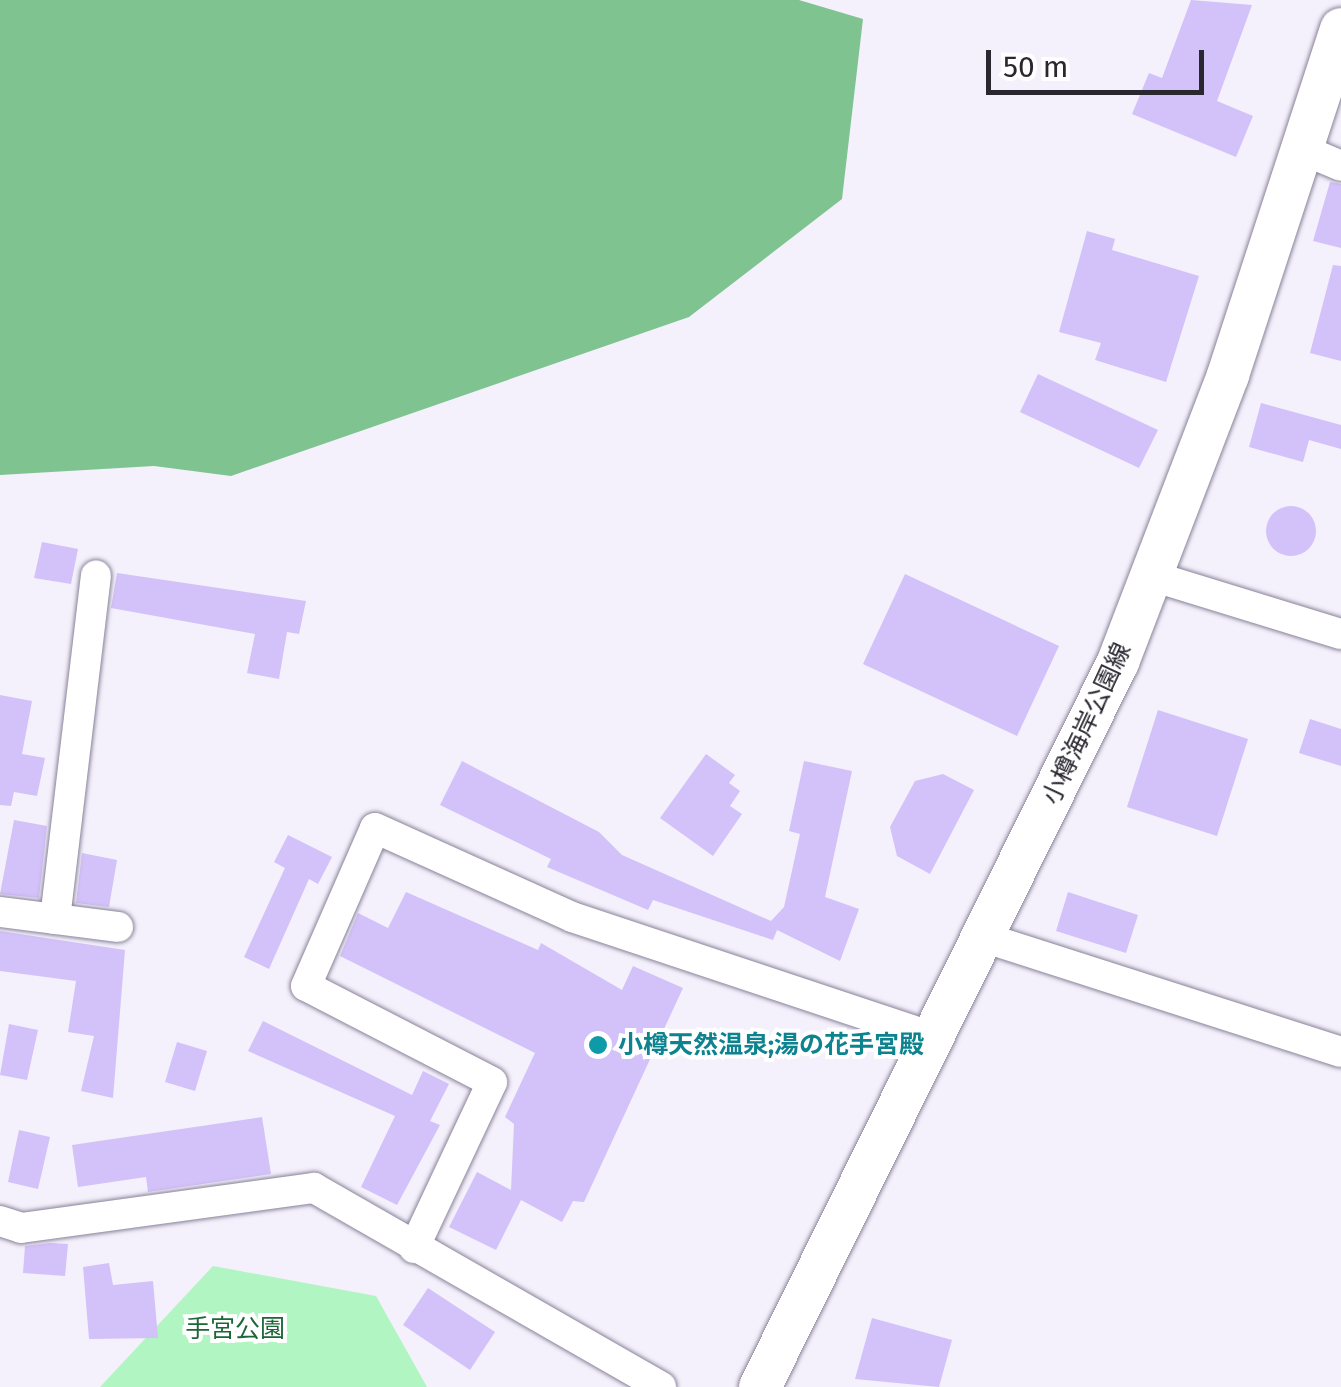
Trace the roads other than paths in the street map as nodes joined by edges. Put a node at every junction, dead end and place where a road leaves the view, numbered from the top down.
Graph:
1 (1341, 30) edge
2 (1323, 158) edge
3 (96, 575) dead end
4 (1152, 576) junction
5 (1341, 634) edge
6 (0, 912) edge
7 (55, 919) junction
8 (118, 928) dead end
9 (986, 938) junction
10 (936, 1038) junction
11 (1341, 1052) edge
12 (0, 1221) edge
13 (414, 1248) junction
14 (661, 1387) edge
15 (760, 1387) edge

1 - 2 main road, 小樽海岸公園線
2 - 4 main road, 小樽海岸公園線
3 - 7 street
4 - 5 street
4 - 9 main road, 小樽海岸公園線
6 - 7 street
7 - 8 street
9 - 10 main road, 小樽海岸公園線
9 - 11 street
10 - 13 street
10 - 15 main road, 小樽海岸公園線
12 - 13 street
13 - 14 street

